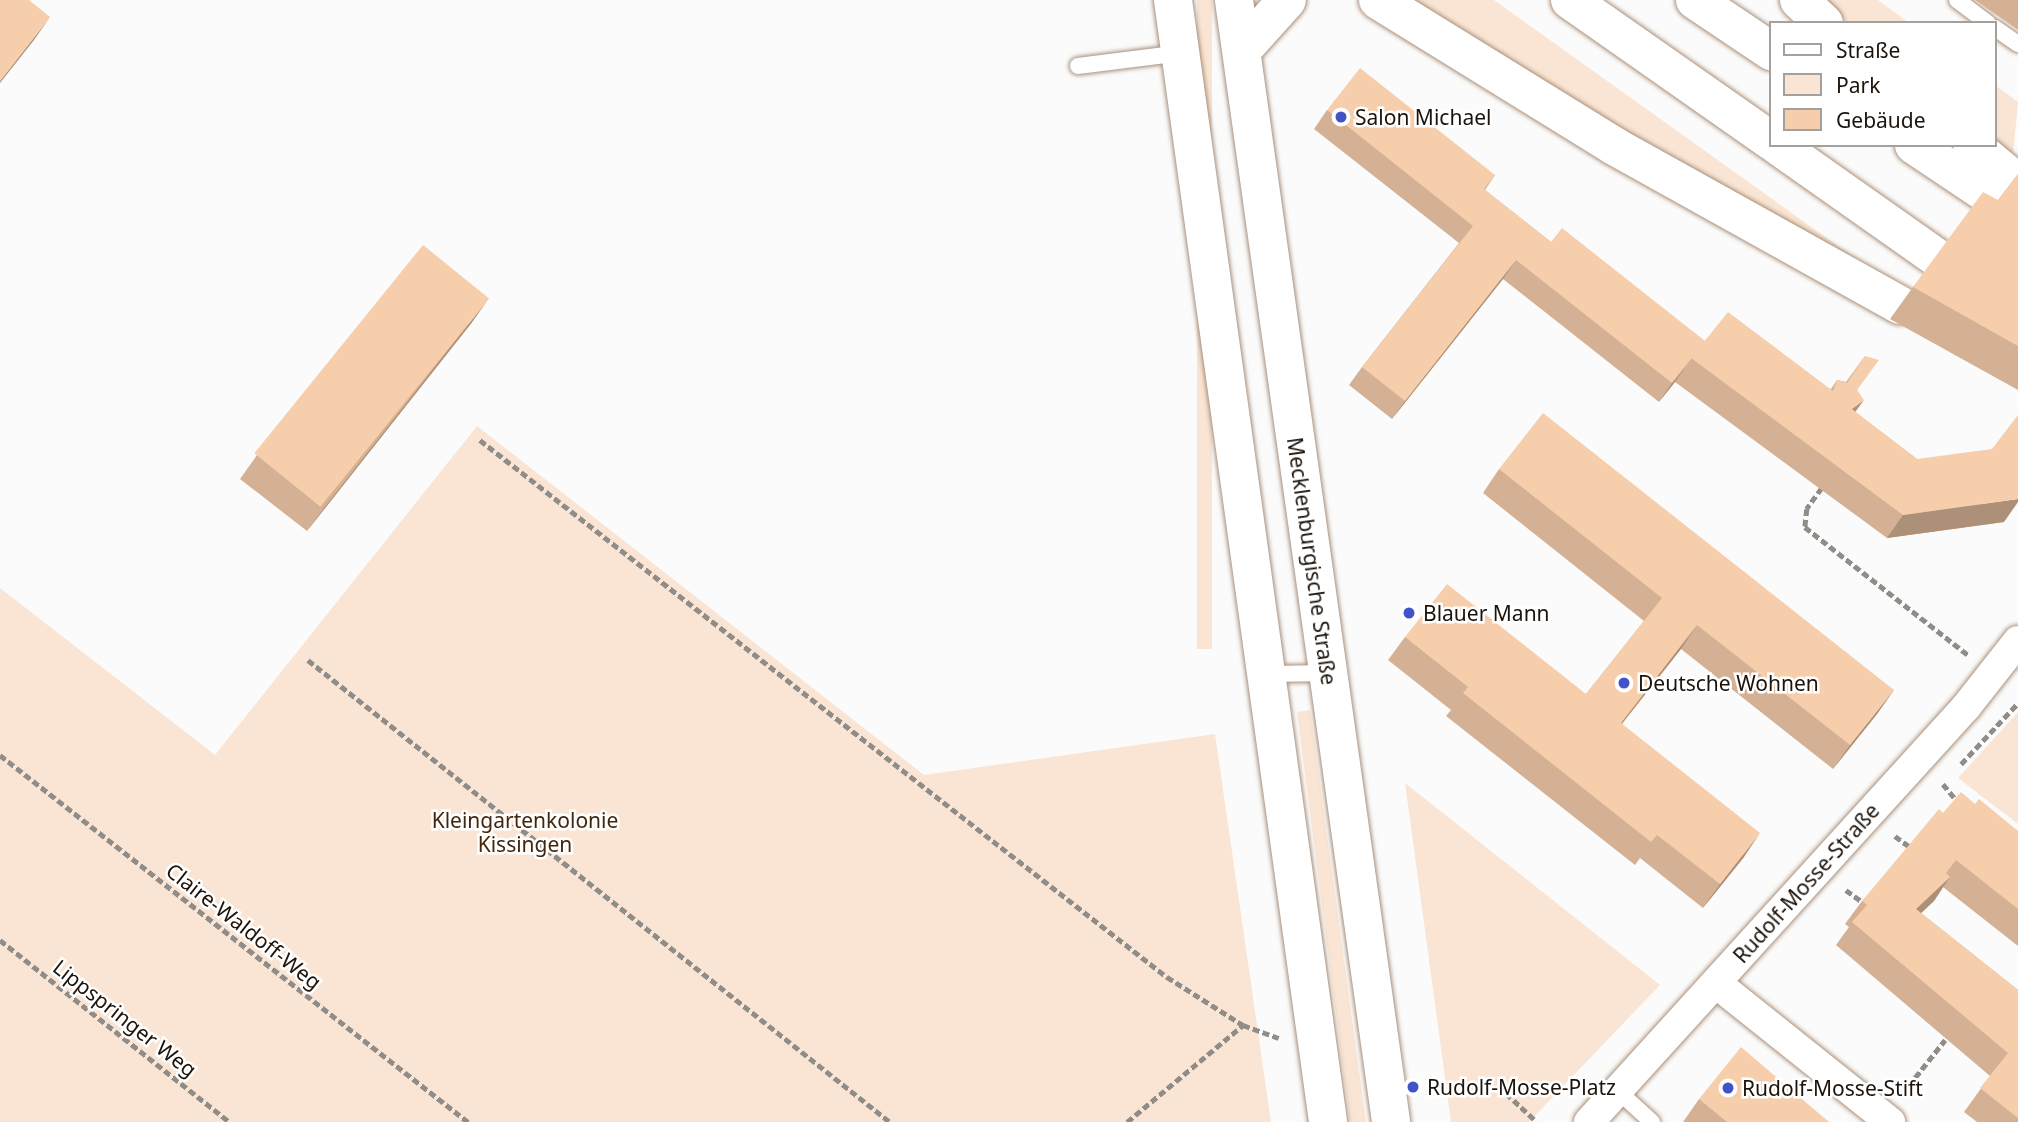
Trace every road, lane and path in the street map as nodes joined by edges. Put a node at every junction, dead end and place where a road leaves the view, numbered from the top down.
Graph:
1 (1173, 0) edge
2 (1234, 0) edge
3 (1287, 0) edge
4 (1570, 0) edge
5 (1695, 0) edge
6 (1800, 0) edge
7 (1957, 0) edge
8 (1378, 1) edge
9 (1822, 21) edge
10 (1985, 21) edge
11 (1997, 29) edge
12 (2018, 44) edge
13 (1242, 50) junction
14 (1770, 50) edge
15 (1181, 52) junction
16 (1077, 66) dead end
17 (1770, 140) edge
18 (1780, 147) edge
19 (1918, 147) edge
20 (1973, 147) edge
21 (1936, 257) edge
22 (1900, 306) dead end
23 (480, 440) dead end
24 (1822, 488) edge
25 (2018, 640) edge
26 (308, 660) dead end
27 (1975, 660) dead end
28 (1328, 673) junction
29 (1270, 674) junction
30 (2018, 703) edge
31 (0, 755) edge
32 (1957, 768) dead end
33 (1948, 778) dead end
34 (1969, 810) edge
35 (1895, 836) dead end
36 (1910, 848) edge
37 (1846, 890) dead end
38 (1864, 903) edge
39 (0, 940) edge
40 (1716, 983) junction
41 (1243, 1025) junction
42 (1318, 1037) junction
43 (1945, 1040) dead end
44 (1618, 1091) junction
45 (1506, 1093) dead end
46 (1894, 1110) edge
47 (230, 1122) edge
48 (468, 1122) edge
49 (890, 1122) edge
50 (1127, 1122) edge
51 (1328, 1122) edge
52 (1391, 1122) edge
53 (1537, 1122) edge
54 (1589, 1122) edge
55 (1652, 1122) edge

1 - 15 main road
2 - 13 main road, Mecklenburgische Straße
3 - 13 main road
4 - 17 main road
5 - 14 main road
6 - 9 main road
7 - 10 lane
8 - 22 main road
11 - 12 lane
13 - 28 main road, Mecklenburgische Straße
15 - 16 lane
15 - 29 main road
18 - 21 main road
19 - 20 main road
23 - 41 path
24 - 27 path
25 - 40 street, Rudolf-Mosse-Straße
26 - 49 path
28 - 29 lane
28 - 52 main road, Mecklenburgische Straße
29 - 42 main road
30 - 32 path
31 - 48 path, Claire-Waldoff-Weg
33 - 34 path
35 - 36 path
37 - 38 path
39 - 47 path, Lippspringer Weg
40 - 44 street, Rudolf-Mosse-Straße
40 - 46 street
41 - 42 path
41 - 50 path
42 - 51 main road
43 - 46 path
44 - 54 street, Rudolf-Mosse-Straße
44 - 55 lane
45 - 53 path

